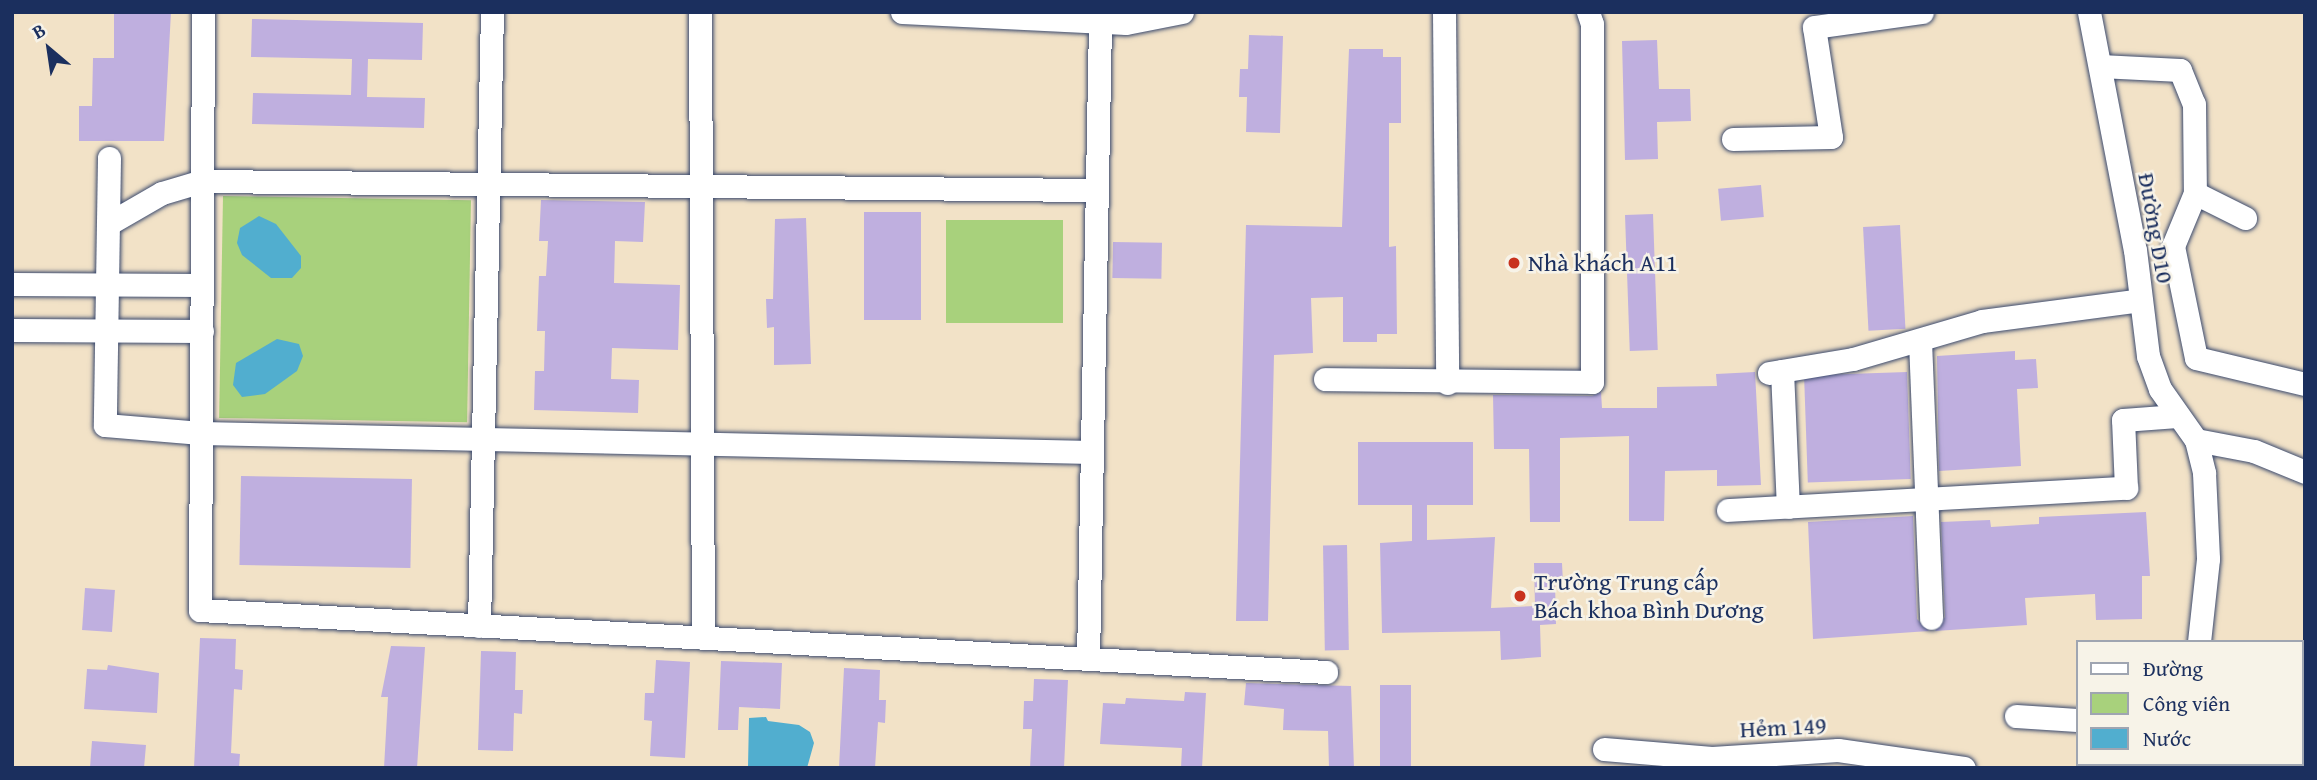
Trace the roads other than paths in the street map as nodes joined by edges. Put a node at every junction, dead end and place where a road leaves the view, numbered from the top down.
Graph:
1 (203, 12) edge
2 (492, 12) edge
3 (700, 12) edge
4 (902, 12) edge
5 (1182, 12) edge
6 (1444, 12) edge
7 (1588, 12) edge
8 (2089, 12) edge
9 (926, 13) edge
10 (1914, 14) edge
11 (1100, 22) junction
12 (2100, 66) junction
13 (1733, 139) dead end
14 (109, 158) dead end
15 (202, 181) junction
16 (488, 184) junction
17 (701, 186) junction
18 (1097, 190) junction
19 (2195, 193) junction
20 (2245, 218) dead end
21 (108, 224) junction
22 (12, 284) edge
23 (107, 285) junction
24 (202, 285) junction
25 (2141, 300) junction
26 (12, 330) edge
27 (106, 330) junction
28 (202, 331) junction
29 (1920, 341) junction
30 (1325, 379) dead end
31 (1447, 383) junction
32 (2305, 384) edge
33 (2177, 416) junction
34 (201, 433) junction
35 (483, 439) junction
36 (2196, 440) junction
37 (702, 444) junction
38 (1092, 452) junction
39 (2305, 472) edge
40 (1926, 499) junction
41 (1788, 507) junction
42 (1728, 510) dead end
43 (1930, 618) dead end
44 (480, 626) junction
45 (703, 638) junction
46 (2199, 640) edge
47 (1088, 659) junction
48 (1326, 672) dead end
49 (2016, 716) dead end
50 (2076, 720) edge
51 (1604, 749) dead end
52 (1964, 768) edge

1 - 15 street
2 - 16 street
3 - 17 street
4 - 9 street
5 - 11 street
6 - 31 street
7 - 31 street
8 - 12 street, Đường D10
9 - 11 street
10 - 13 street
11 - 18 street
12 - 19 street
12 - 25 street, Đường D10
14 - 21 street
15 - 16 street
15 - 21 street
15 - 24 street
16 - 17 street
16 - 35 street
17 - 18 street
17 - 37 street
18 - 38 street
19 - 20 street
19 - 32 street
21 - 23 street
22 - 23 street
23 - 24 street
23 - 27 street
24 - 28 street
25 - 29 street
25 - 33 street, Đường D10
26 - 27 street
27 - 28 street
27 - 34 street
28 - 34 street
29 - 40 street
29 - 41 street
30 - 31 street
33 - 36 street, Đường D10
33 - 40 street
34 - 35 street
34 - 44 street
35 - 37 street
35 - 44 street
36 - 39 street
36 - 46 street
37 - 38 street
37 - 45 street
38 - 47 street
40 - 41 street
40 - 43 street
41 - 42 street
44 - 45 street
45 - 47 street
47 - 48 street
49 - 50 street
51 - 52 street, Hẻm 149

